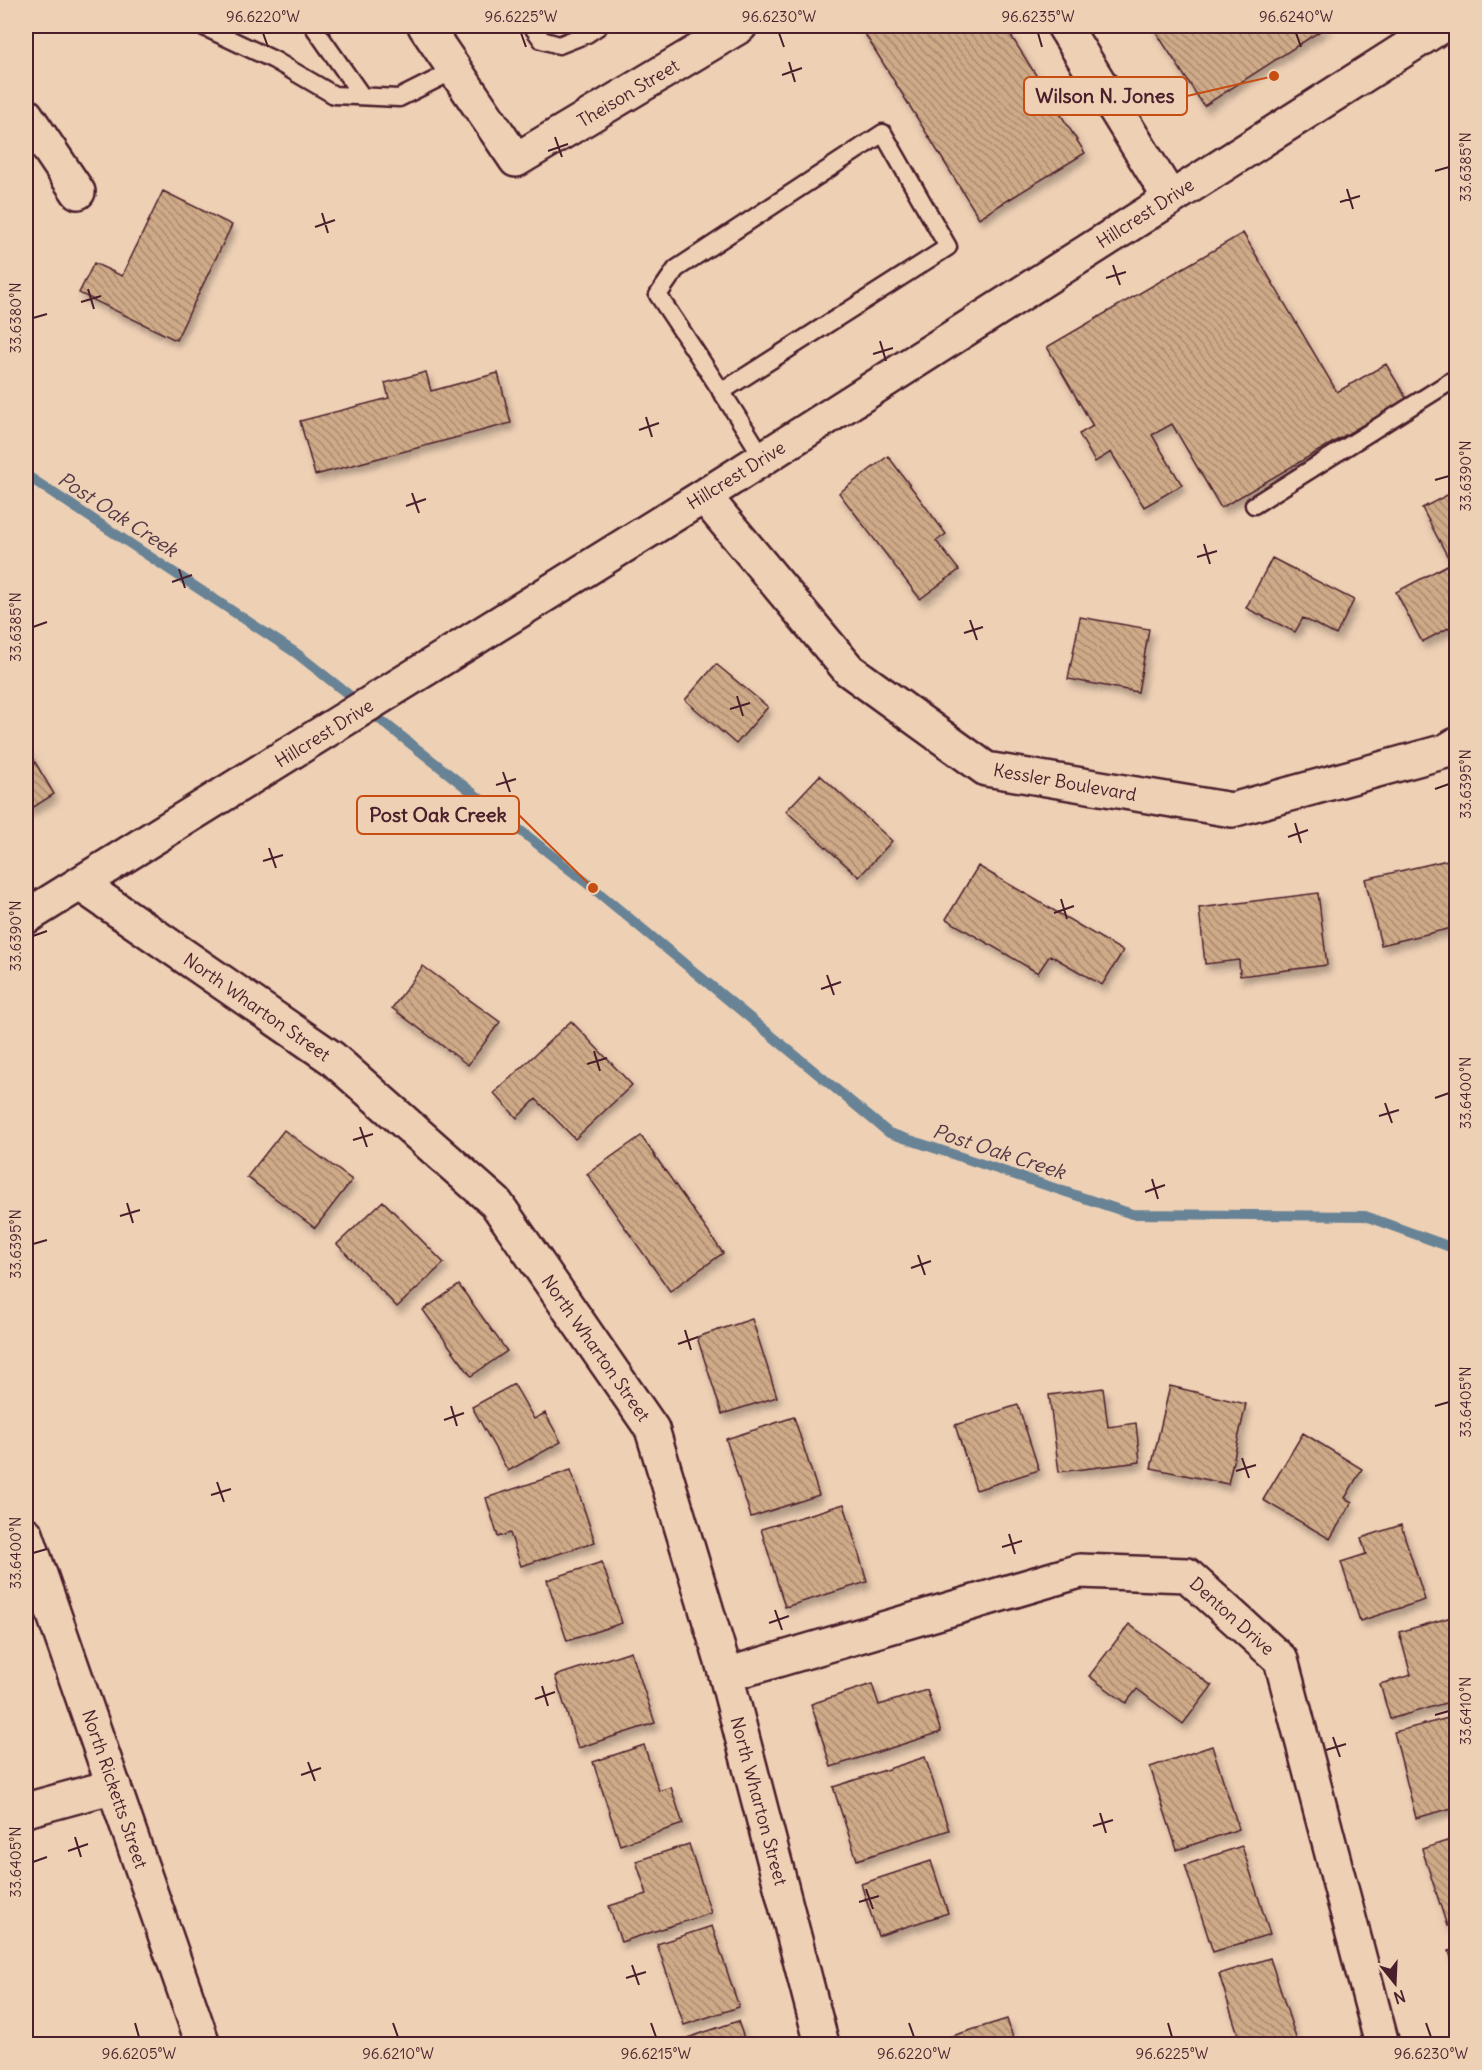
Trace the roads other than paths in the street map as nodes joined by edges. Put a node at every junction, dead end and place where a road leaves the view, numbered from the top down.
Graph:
1 (202, 26) edge
2 (313, 26) edge
3 (425, 26) edge
4 (532, 26) edge
5 (599, 26) edge
6 (740, 26) edge
7 (1064, 26) edge
8 (1441, 26) edge
9 (455, 70) junction
10 (362, 96) junction
11 (26, 115) edge
12 (78, 192) dead end
13 (1170, 198) junction
14 (1456, 378) edge
15 (721, 392) junction
16 (763, 458) junction
17 (704, 496) junction
18 (1254, 505) dead end
19 (1456, 745) edge
20 (80, 884) junction
21 (26, 916) edge
22 (26, 1534) edge
23 (726, 1675) junction
24 (114, 1786) junction
25 (26, 1810) edge
26 (203, 2044) edge
27 (822, 2044) edge
28 (1382, 2044) edge

1 - 10 lane
2 - 10 lane
3 - 9 street
4 - 5 lane
6 - 9 street, Theison Street
7 - 13 street
8 - 13 street, Hillcrest Drive
9 - 10 lane
11 - 12 street
13 - 16 street, Hillcrest Drive
14 - 18 lane
15 - 15 lane
15 - 16 lane
16 - 17 street, Hillcrest Drive
17 - 19 street, Kessler Boulevard
17 - 20 street, Hillcrest Drive
20 - 21 street, Hillcrest Drive
20 - 23 street, North Wharton Street
22 - 24 street, North Ricketts Street
23 - 27 street, North Wharton Street
23 - 28 street, Denton Drive
24 - 25 street
24 - 26 street, North Ricketts Street

